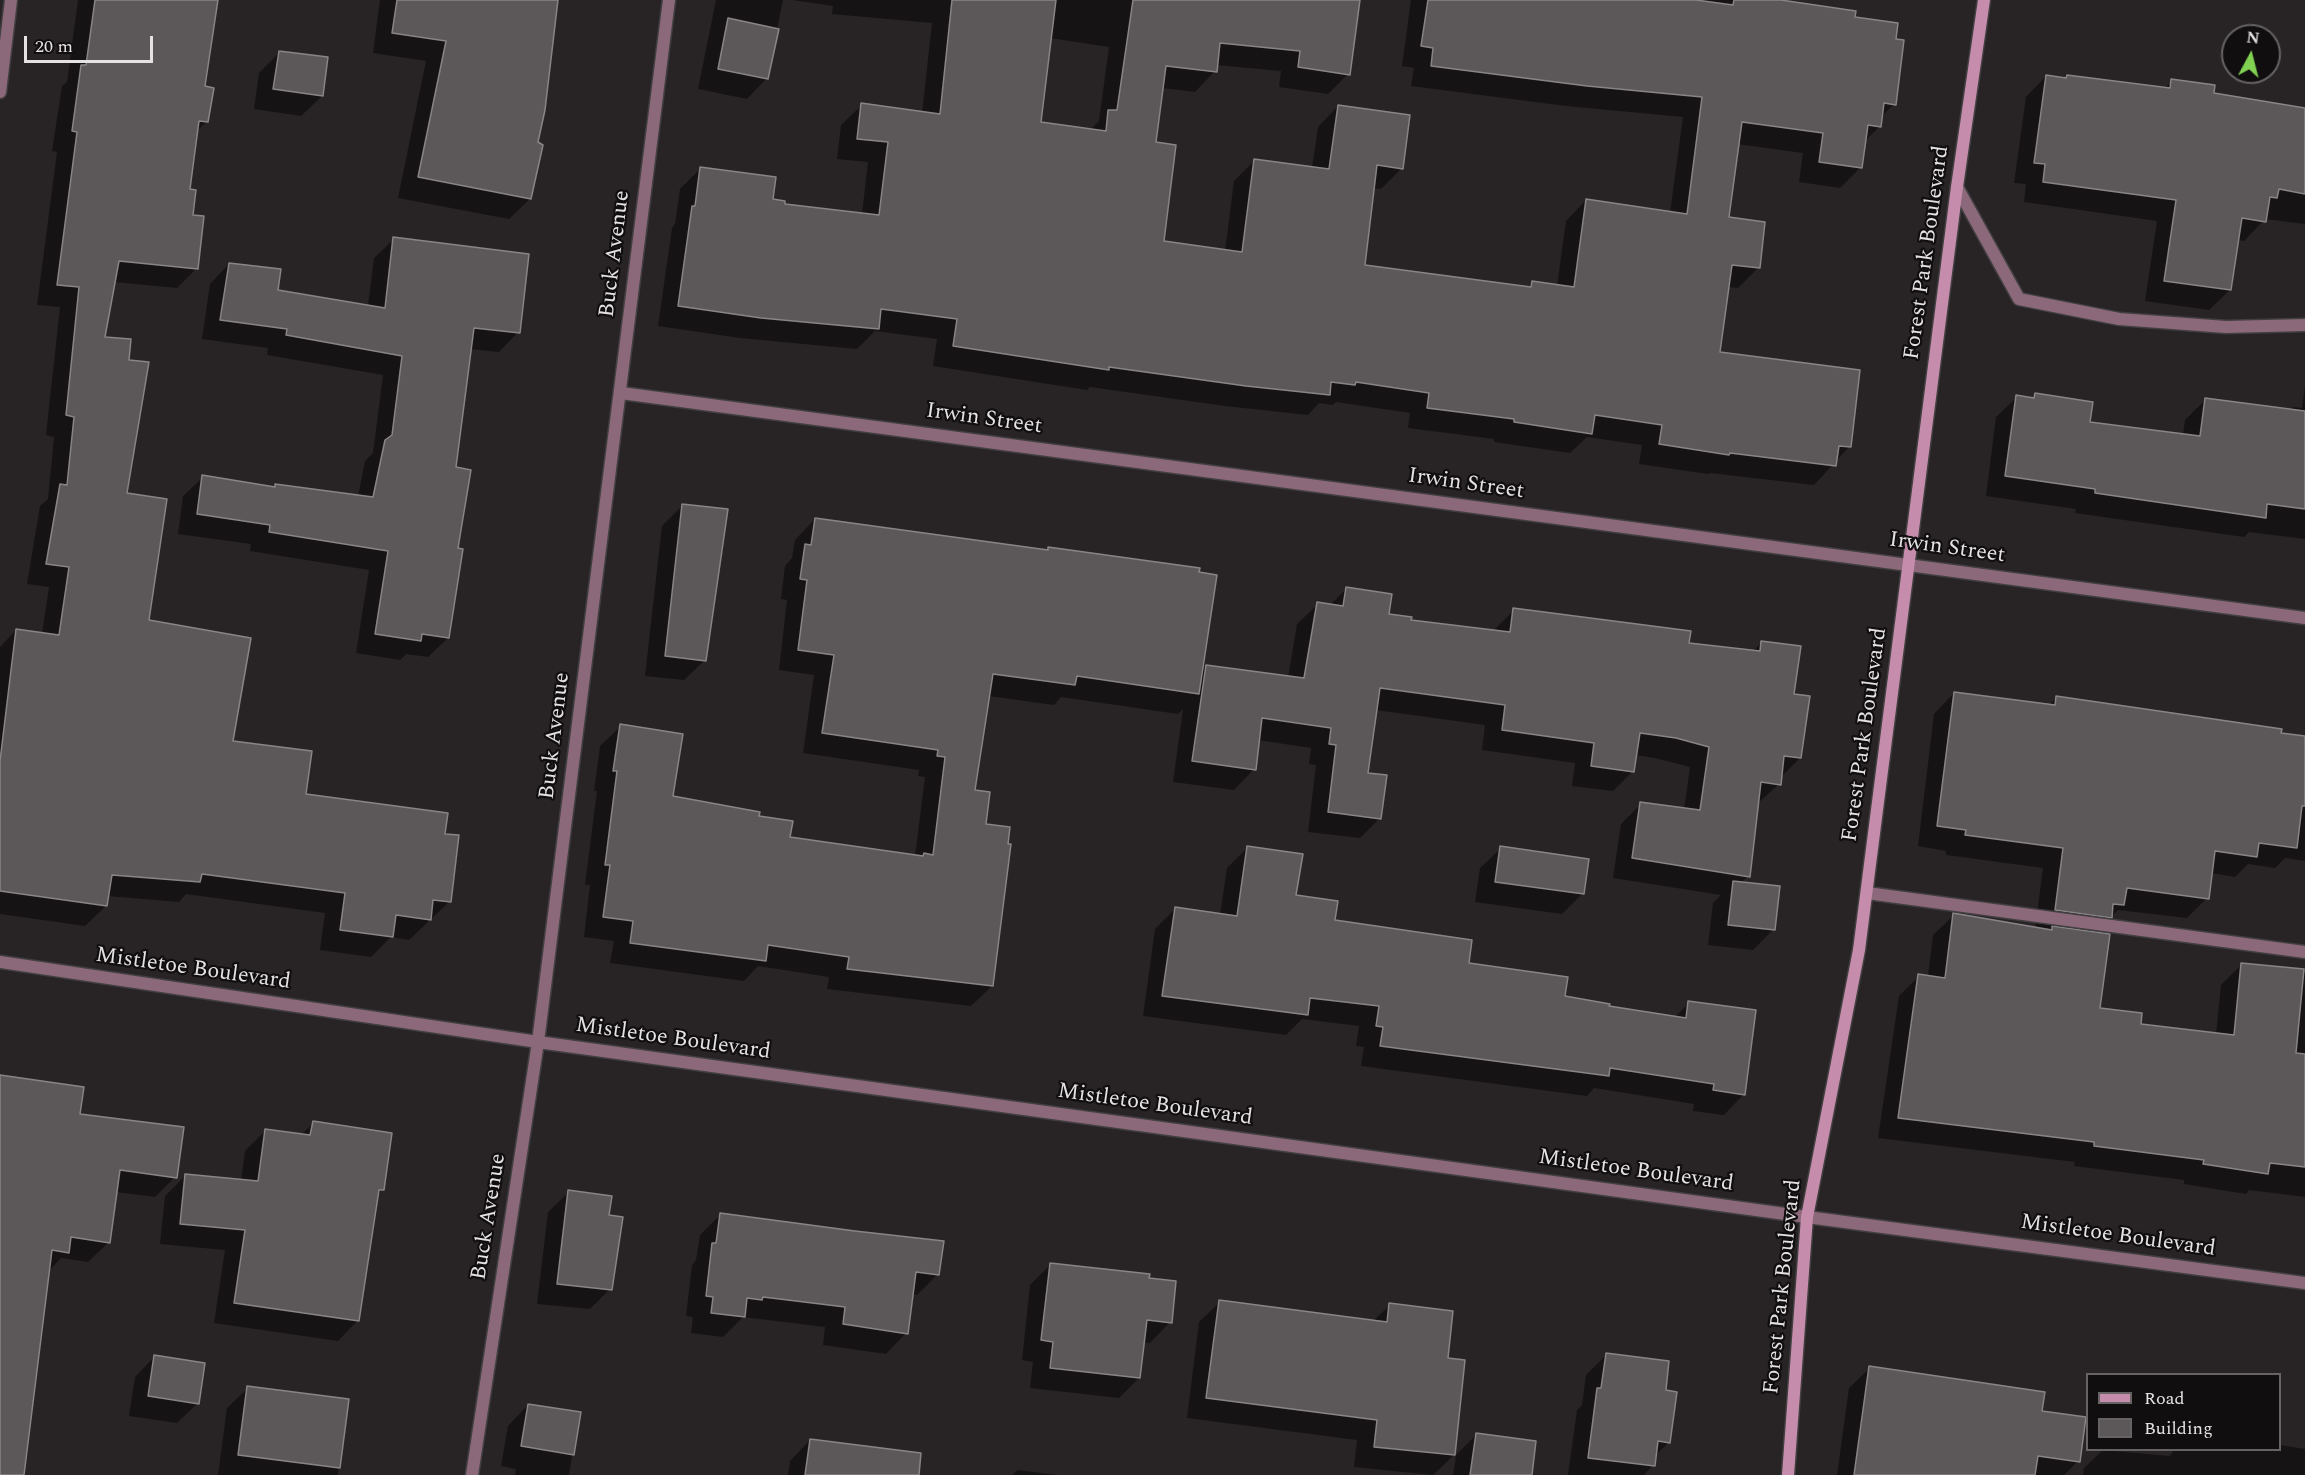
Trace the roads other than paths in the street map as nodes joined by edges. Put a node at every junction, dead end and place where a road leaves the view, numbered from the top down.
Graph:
1 (11, 0) edge
2 (669, 0) edge
3 (1984, 0) edge
4 (0, 92) edge
5 (1957, 187) junction
6 (2305, 325) edge
7 (621, 393) junction
8 (1910, 566) junction
9 (2305, 618) edge
10 (1867, 893) junction
11 (2305, 952) edge
12 (0, 962) edge
13 (538, 1042) junction
14 (1807, 1217) junction
15 (2305, 1283) edge
16 (472, 1475) edge
17 (1788, 1475) edge

1 - 4 street
2 - 7 street, Buck Avenue
3 - 5 main road, Forest Park Boulevard
5 - 6 street
5 - 8 main road, Forest Park Boulevard
7 - 8 street, Irwin Street
7 - 13 street, Buck Avenue
8 - 9 street, Irwin Street
8 - 10 main road, Forest Park Boulevard
10 - 11 street
10 - 14 main road, Forest Park Boulevard
12 - 13 street, Mistletoe Boulevard
13 - 14 street, Mistletoe Boulevard
13 - 16 street, Buck Avenue
14 - 15 street, Mistletoe Boulevard
14 - 17 main road, Forest Park Boulevard

